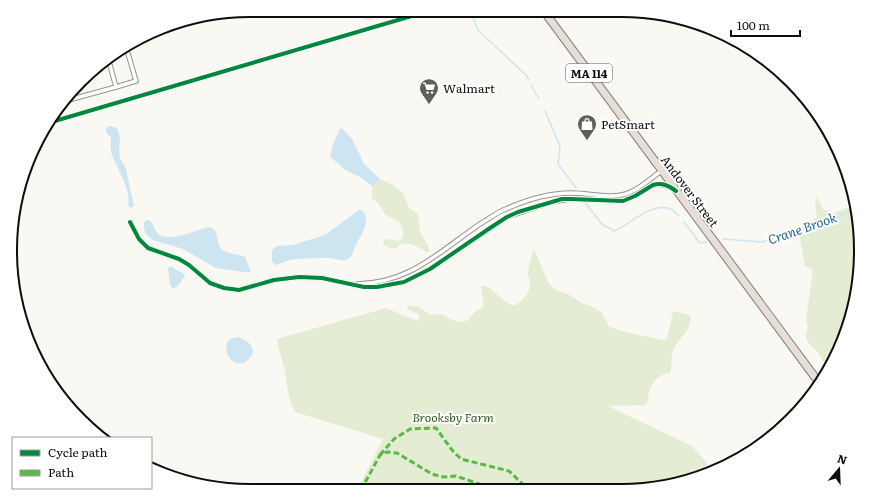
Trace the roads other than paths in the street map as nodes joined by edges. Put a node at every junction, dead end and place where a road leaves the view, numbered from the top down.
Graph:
1 (548, 17) edge
2 (128, 52) edge
3 (110, 64) edge
4 (116, 86) junction
5 (74, 98) edge
6 (661, 171) junction
7 (676, 191) junction
8 (130, 222) dead end
9 (350, 284) junction
10 (816, 379) edge

1 - 6 highway, Andover Street / MA 114
2 - 4 street
3 - 4 street
4 - 5 street
6 - 7 highway, Andover Street / MA 114
6 - 9 street
7 - 9 street
7 - 10 highway, Andover Street / MA 114
8 - 9 street

